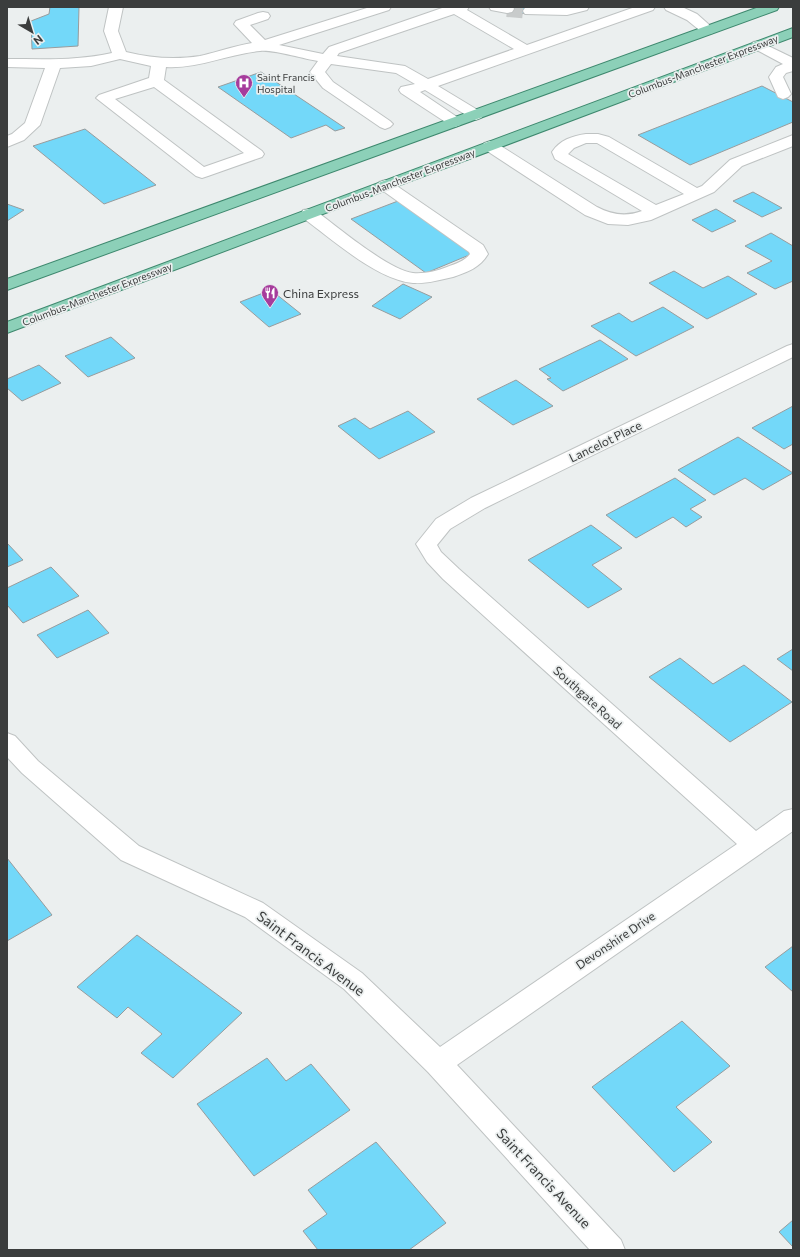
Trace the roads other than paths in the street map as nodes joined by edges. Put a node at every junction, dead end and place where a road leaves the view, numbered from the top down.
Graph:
1 (116, 7) edge
2 (384, 7) edge
3 (582, 7) edge
4 (648, 7) edge
5 (671, 7) edge
6 (772, 7) edge
7 (457, 8) edge
8 (530, 11) dead end
9 (262, 16) dead end
10 (708, 30) junction
11 (793, 32) edge
12 (262, 46) junction
13 (758, 46) junction
14 (526, 50) junction
15 (120, 55) junction
16 (327, 59) junction
17 (159, 62) junction
18 (7, 63) edge
19 (54, 64) junction
20 (374, 65) junction
21 (793, 65) edge
22 (156, 81) junction
23 (425, 85) junction
24 (409, 92) junction
25 (784, 94) dead end
26 (586, 110) junction
27 (476, 115) junction
28 (456, 122) junction
29 (386, 124) dead end
30 (793, 140) edge
31 (7, 142) edge
32 (490, 146) junction
33 (385, 185) junction
34 (696, 194) junction
35 (655, 212) junction
36 (309, 214) junction
37 (7, 285) edge
38 (7, 328) edge
39 (793, 350) edge
40 (426, 544) joint
41 (7, 742) edge
42 (793, 818) edge
43 (755, 845) junction
44 (438, 1063) junction
45 (610, 1250) edge

1 - 15 street
2 - 12 street
3 - 8 street
4 - 14 street
5 - 10 street
6 - 10 main road
7 - 14 street
7 - 16 street
9 - 12 street
10 - 26 main road
10 - 27 main road
11 - 13 main road, Columbus-Manchester Expressway
12 - 16 street
12 - 17 street
13 - 21 street
13 - 26 main road, Columbus-Manchester Expressway
14 - 23 street
15 - 17 street
15 - 19 street
16 - 20 street
16 - 29 street
17 - 22 street
18 - 19 street
19 - 31 street
20 - 23 street
20 - 24 street
21 - 25 street
22 - 22 street
23 - 24 street
23 - 27 street
24 - 28 street
26 - 32 main road, Columbus-Manchester Expressway
27 - 28 main road
28 - 37 main road
30 - 34 street
32 - 33 main road, Columbus-Manchester Expressway
32 - 35 street
33 - 36 main road, Columbus-Manchester Expressway
33 - 36 street
34 - 35 street
34 - 35 street
36 - 38 main road, Columbus-Manchester Expressway
39 - 40 street, Lancelot Place
40 - 43 street, Southgate Road
41 - 44 street, Saint Francis Avenue
42 - 43 street, Devonshire Drive
43 - 44 street, Devonshire Drive
44 - 45 street, Saint Francis Avenue

